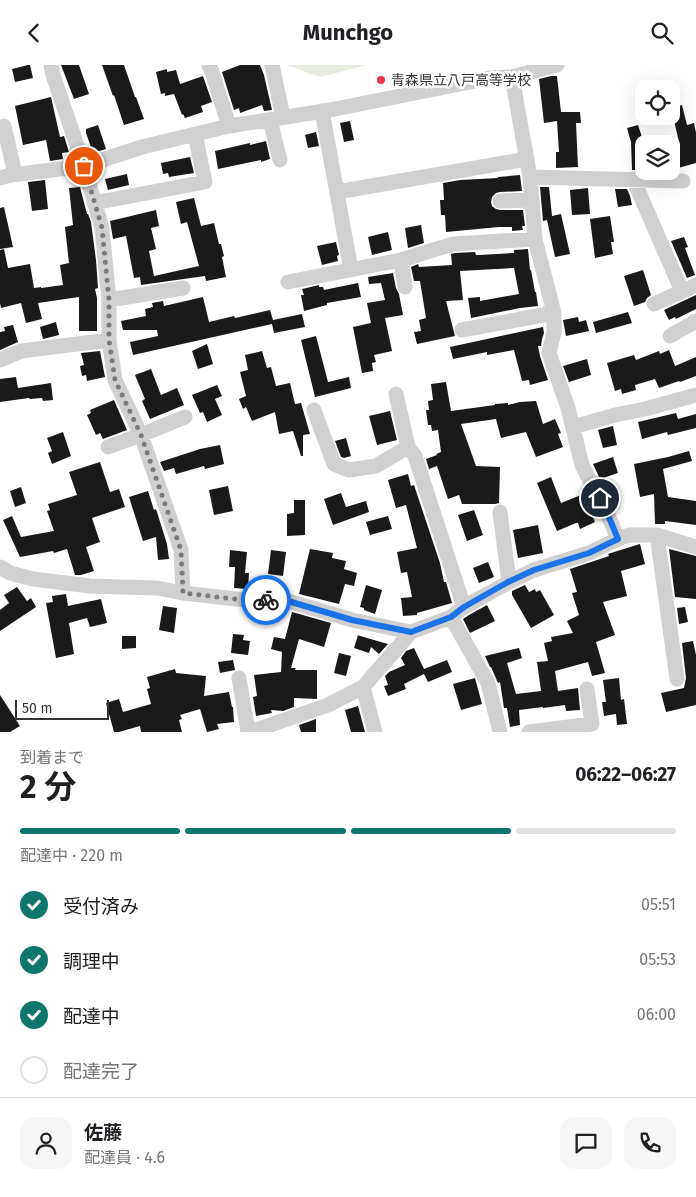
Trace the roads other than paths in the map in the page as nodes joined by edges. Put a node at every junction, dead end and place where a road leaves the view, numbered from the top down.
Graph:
1 (51, 65) edge
2 (208, 65) edge
3 (272, 65) edge
4 (557, 65) edge
5 (512, 77) junction
6 (322, 111) junction
7 (277, 118) junction
8 (4, 126) dead end
9 (229, 126) junction
10 (195, 134) junction
11 (527, 159) junction
12 (280, 160) dead end
13 (84, 166) junction
14 (15, 174) junction
15 (530, 177) junction
16 (0, 178) edge
17 (634, 179) junction
18 (683, 181) dead end
19 (337, 192) junction
20 (532, 200) junction
21 (500, 201) dead end
22 (94, 203) junction
23 (535, 239) junction
24 (401, 260) junction
25 (350, 270) junction
26 (288, 281) dead end
27 (405, 287) dead end
28 (183, 288) dead end
29 (689, 288) edge
30 (109, 300) junction
31 (654, 304) dead end
32 (554, 313) junction
33 (696, 321) edge
34 (462, 330) dead end
35 (670, 336) dead end
36 (109, 340) junction
37 (0, 359) edge
38 (396, 394) dead end
39 (696, 395) edge
40 (314, 410) dead end
41 (185, 417) dead end
42 (573, 427) junction
43 (141, 435) junction
44 (108, 447) dead end
45 (408, 447) junction
46 (500, 512) dead end
47 (657, 535) junction
48 (618, 539) junction
49 (696, 547) edge
50 (0, 567) edge
51 (508, 582) junction
52 (183, 593) junction
53 (464, 607) junction
54 (451, 617) junction
55 (411, 632) junction
56 (240, 678) dead end
57 (677, 679) dead end
58 (363, 687) junction
59 (587, 689) dead end
60 (249, 732) edge
61 (374, 732) edge
62 (500, 732) edge
63 (529, 732) edge

1 - 13 street
2 - 9 street
3 - 7 street
4 - 5 street
5 - 6 street
5 - 11 street
6 - 7 street
6 - 19 street
7 - 9 street
7 - 12 street
8 - 14 street
9 - 10 street
10 - 13 street
10 - 22 street
11 - 15 street
11 - 19 street
13 - 14 street
13 - 22 street
14 - 16 street
15 - 17 street
15 - 20 street
17 - 18 street
17 - 29 street
19 - 25 street
20 - 21 street
20 - 23 street
22 - 30 street
23 - 24 street
23 - 32 street
24 - 25 street
24 - 27 street
25 - 26 street
28 - 30 street
29 - 31 street
30 - 36 street
32 - 34 street
32 - 42 street
33 - 35 street
36 - 37 street
36 - 43 street
38 - 45 street
39 - 42 street
40 - 45 street
41 - 43 street
42 - 48 street
43 - 44 street
43 - 52 street
45 - 53 street
46 - 51 street
47 - 48 street
47 - 49 street
47 - 57 street
48 - 51 street
50 - 52 street
51 - 53 street
52 - 55 street
53 - 54 street
54 - 55 street
54 - 62 street
55 - 58 street
56 - 60 street
58 - 60 street
58 - 61 street
59 - 63 street

